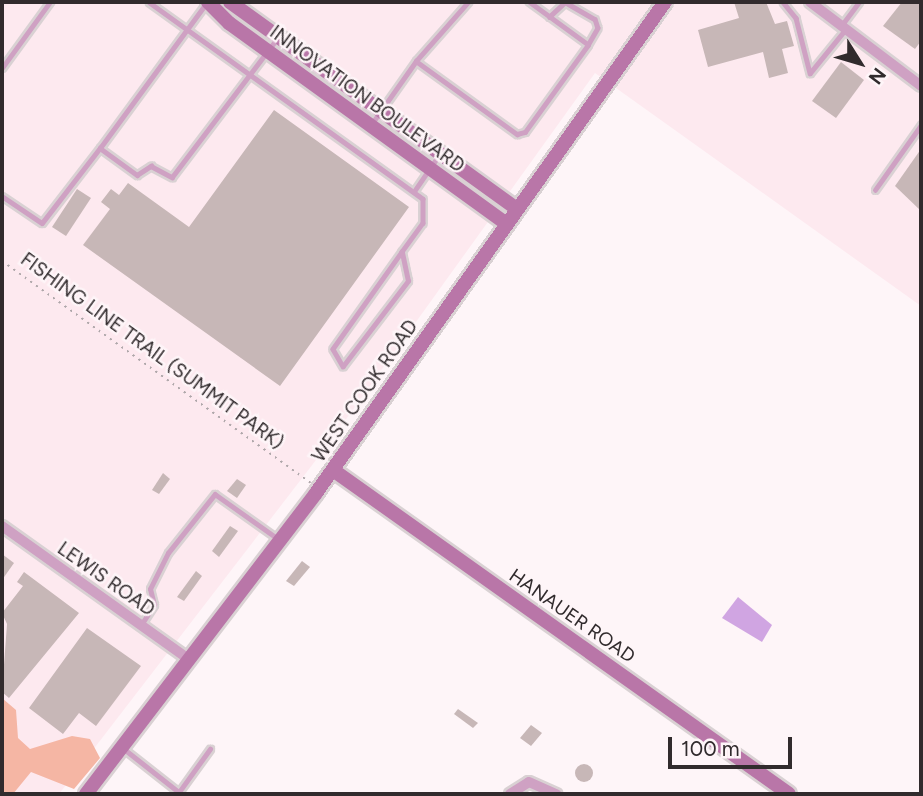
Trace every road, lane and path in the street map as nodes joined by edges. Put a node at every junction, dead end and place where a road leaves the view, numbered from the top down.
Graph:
1 (50, 2) edge
2 (149, 2) edge
3 (208, 2) edge
4 (230, 2) edge
5 (468, 2) edge
6 (529, 2) edge
7 (666, 2) edge
8 (783, 2) edge
9 (810, 2) edge
10 (859, 2) edge
11 (549, 17) junction
12 (187, 28) junction
13 (843, 28) junction
14 (279, 37) junction
15 (588, 45) junction
16 (268, 51) junction
17 (416, 61) junction
18 (2, 68) edge
19 (251, 73) junction
20 (921, 86) edge
21 (380, 111) junction
22 (370, 125) junction
23 (921, 125) edge
24 (100, 148) junction
25 (440, 155) junction
26 (429, 169) junction
27 (415, 190) junction
28 (875, 190) dead end
29 (2, 196) edge
30 (517, 209) junction
31 (507, 224) junction
32 (402, 252) junction
33 (2, 261) edge
34 (333, 470) junction
35 (319, 489) junction
36 (2, 526) edge
37 (281, 541) junction
38 (141, 625) junction
39 (190, 660) junction
40 (122, 748) junction
41 (210, 749) dead end
42 (86, 794) edge
43 (510, 794) edge
44 (556, 794) edge
45 (789, 794) edge

1 - 18 lane
2 - 12 lane
3 - 12 lane
3 - 16 street, INNOVATION BOULEVARD
4 - 14 street, INNOVATION BOULEVARD
5 - 17 lane
6 - 11 lane
7 - 30 street, WEST COOK ROAD
8 - 13 lane
9 - 13 street
10 - 13 lane
11 - 15 lane
11 - 15 lane
12 - 19 lane
12 - 24 lane
13 - 20 street
14 - 16 lane
14 - 21 street, INNOVATION BOULEVARD
15 - 17 lane
16 - 19 lane
16 - 22 street, INNOVATION BOULEVARD
17 - 21 lane
19 - 24 lane
19 - 27 lane
21 - 22 lane
21 - 25 street, INNOVATION BOULEVARD
22 - 26 street, INNOVATION BOULEVARD
23 - 28 lane
24 - 29 lane
25 - 26 lane
25 - 30 street, INNOVATION BOULEVARD
26 - 27 lane
26 - 31 street, INNOVATION BOULEVARD
27 - 32 lane
30 - 31 street, WEST COOK ROAD
31 - 34 street, WEST COOK ROAD
32 - 32 lane
33 - 35 path, FISHING LINE TRAIL (SUMMIT PARK)
34 - 35 street, WEST COOK ROAD
34 - 45 street, HANAUER ROAD
35 - 37 street, WEST COOK ROAD
36 - 38 street, LEWIS ROAD
37 - 38 lane
37 - 39 street, WEST COOK ROAD
38 - 39 street, LEWIS ROAD
39 - 40 street, WEST COOK ROAD
40 - 41 lane
40 - 42 street, WEST COOK ROAD
43 - 44 street

